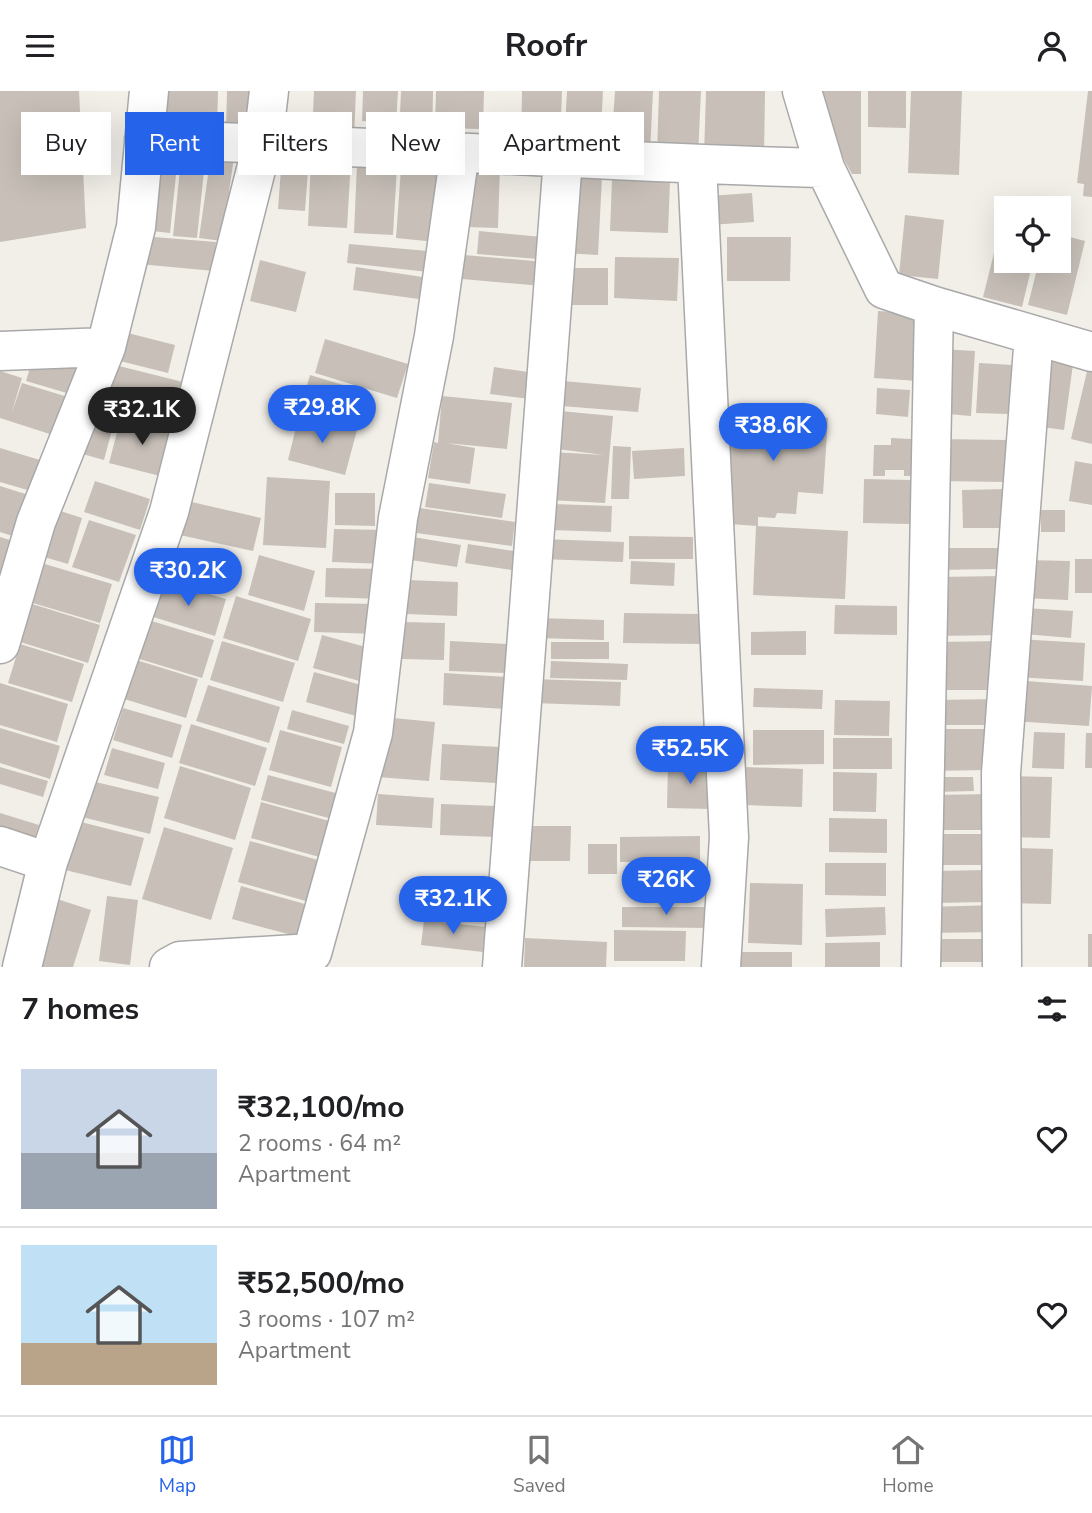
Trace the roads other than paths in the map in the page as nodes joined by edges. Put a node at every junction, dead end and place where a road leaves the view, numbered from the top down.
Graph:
1 (149, 91) edge
2 (269, 91) edge
3 (802, 91) edge
4 (147, 112) edge
5 (267, 112) edge
6 (644, 162) edge
7 (697, 165) junction
8 (825, 168) junction
9 (140, 175) edge
10 (255, 175) edge
11 (457, 175) edge
12 (562, 175) edge
13 (934, 306) junction
14 (1034, 335) junction
15 (106, 347) junction
16 (0, 351) edge
17 (1092, 352) edge
18 (0, 644) edge
19 (0, 846) edge
20 (48, 862) junction
21 (315, 960) edge
22 (177, 965) edge
23 (22, 967) edge
24 (502, 967) edge
25 (721, 967) edge
26 (921, 967) edge
27 (1002, 967) edge

1 - 4 street
2 - 5 street
3 - 8 street
6 - 7 street
7 - 8 street
7 - 25 street
8 - 13 street
9 - 15 street
10 - 20 street
11 - 21 street
12 - 24 street
13 - 14 street
13 - 26 street
14 - 17 street
14 - 27 street
15 - 16 street
15 - 18 street
19 - 20 street
20 - 23 street
21 - 22 street

